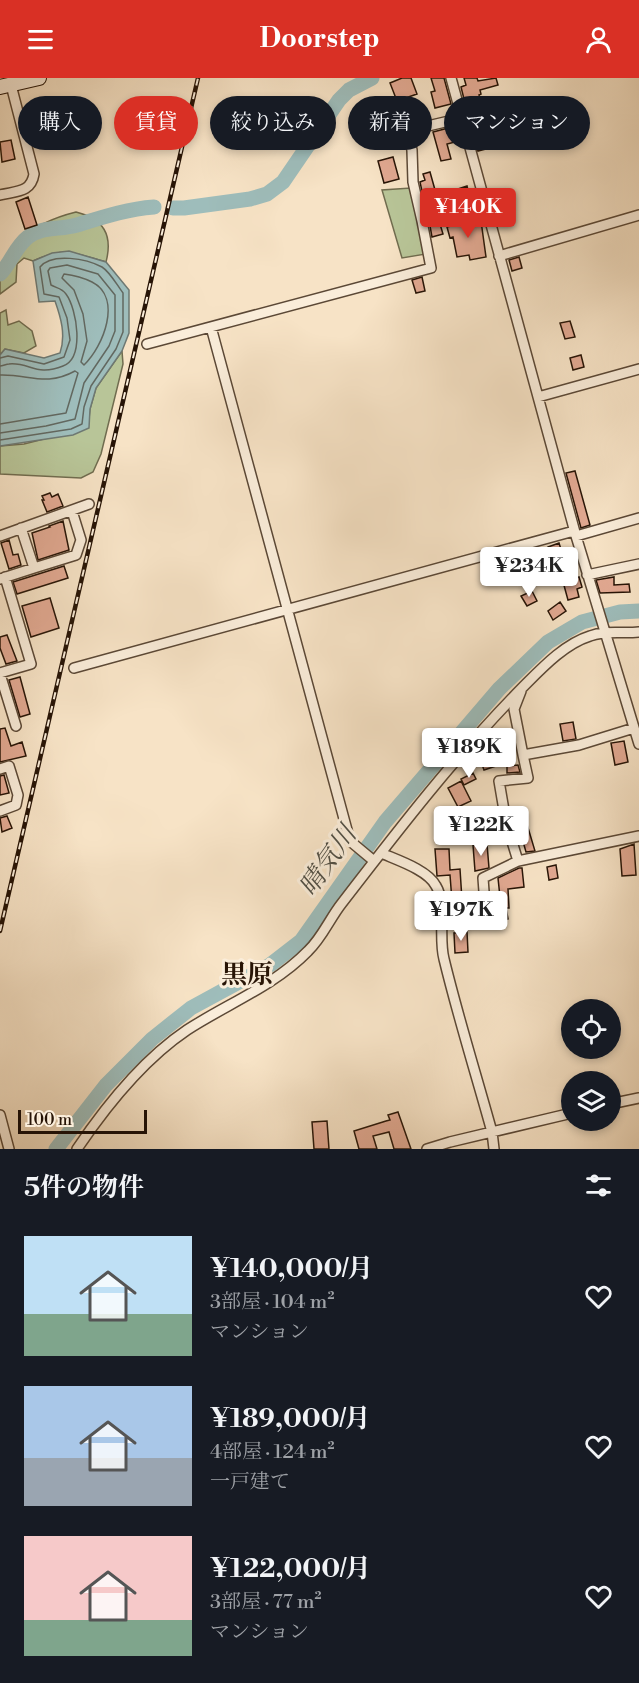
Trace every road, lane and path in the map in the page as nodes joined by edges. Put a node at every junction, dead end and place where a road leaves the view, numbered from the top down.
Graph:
1 (39, 78) edge
2 (451, 78) edge
3 (5, 86) edge
4 (456, 96) edge
5 (444, 122) edge
6 (471, 150) edge
7 (0, 195) edge
8 (486, 206) junction
9 (639, 215) edge
10 (422, 220) junction
11 (500, 256) junction
12 (211, 327) junction
13 (147, 344) dead end
14 (639, 369) edge
15 (538, 397) junction
16 (89, 504) dead end
17 (72, 511) junction
18 (639, 518) edge
19 (21, 528) junction
20 (575, 533) junction
21 (0, 536) edge
22 (639, 564) edge
23 (34, 568) junction
24 (587, 575) junction
25 (2, 578) edge
26 (287, 609) junction
27 (605, 632) junction
28 (639, 632) edge
29 (74, 668) dead end
30 (0, 673) edge
31 (522, 688) junction
32 (16, 726) dead end
33 (634, 728) junction
34 (639, 744) edge
35 (523, 755) junction
36 (0, 768) edge
37 (0, 812) edge
38 (639, 836) edge
39 (381, 853) junction
40 (373, 860) junction
41 (518, 861) junction
42 (442, 922) junction
43 (639, 1098) edge
44 (621, 1102) edge
45 (0, 1115) edge
46 (561, 1116) edge
47 (492, 1132) junction
48 (9, 1149) edge
49 (77, 1149) edge
50 (427, 1149) edge
51 (494, 1149) edge

1 - 3 street
2 - 4 street
3 - 7 street
5 - 10 street
6 - 8 street
8 - 10 street
8 - 11 street
9 - 11 street
10 - 12 street
11 - 15 street
12 - 13 street
12 - 26 street
14 - 15 street
15 - 20 street
16 - 17 street
17 - 19 street
17 - 23 street
18 - 20 street
19 - 21 street
19 - 23 street
20 - 24 street
20 - 26 street
22 - 24 street
23 - 25 street
24 - 27 street
25 - 30 street
26 - 29 street
26 - 40 street
27 - 28 street
27 - 31 street
27 - 33 street
30 - 32 street
31 - 35 street
31 - 39 street
33 - 34 street
33 - 35 street
35 - 41 street
36 - 37 street
38 - 41 street
39 - 40 street
39 - 42 street
40 - 49 street
41 - 42 street
42 - 47 street
43 - 44 street
45 - 48 street
46 - 47 street
47 - 50 street
47 - 51 street

